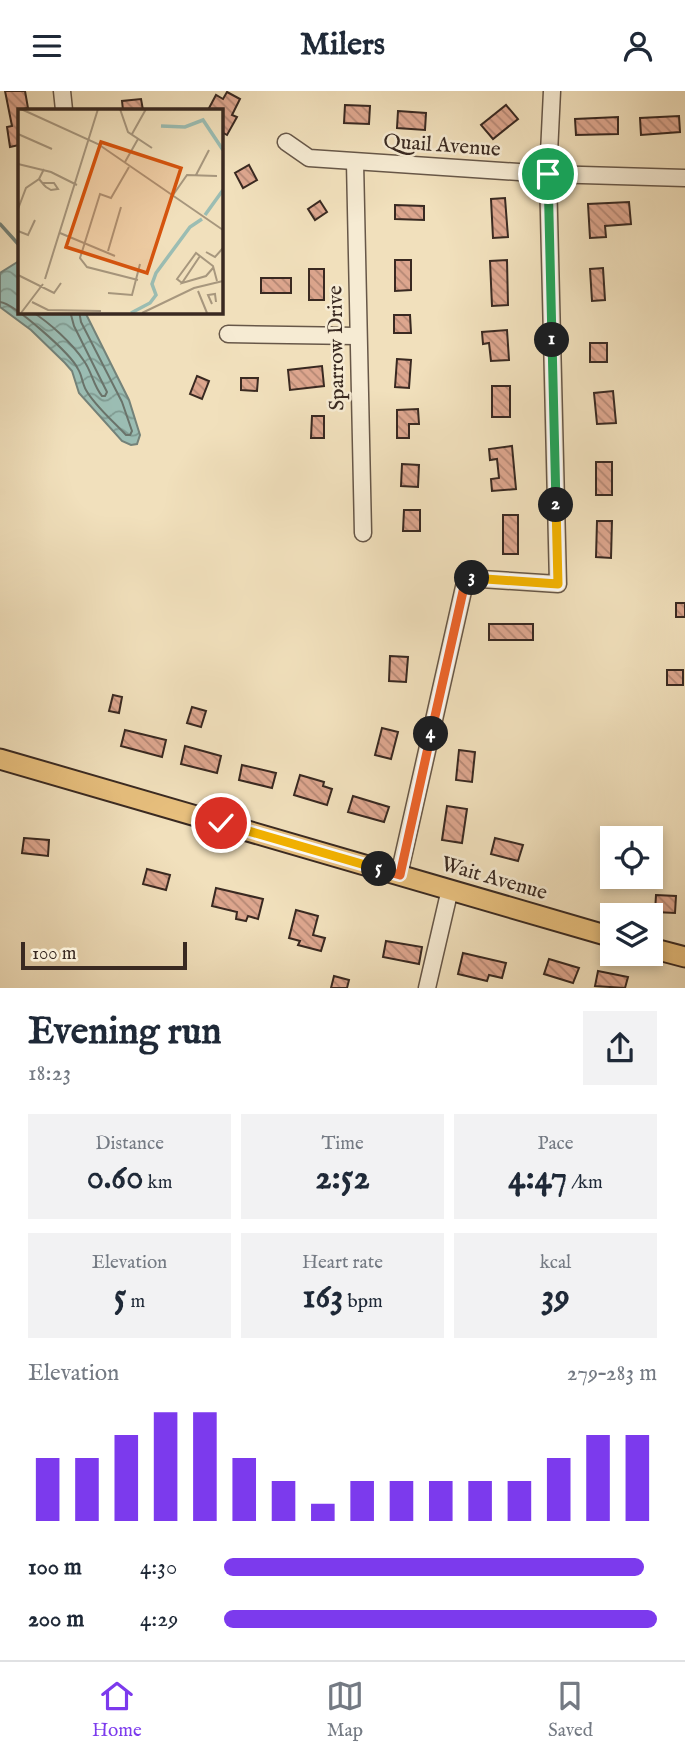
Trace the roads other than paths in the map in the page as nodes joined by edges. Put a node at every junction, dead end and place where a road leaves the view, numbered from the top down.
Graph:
1 (61, 91) edge
2 (552, 91) edge
3 (64, 109) edge
4 (286, 142) dead end
5 (355, 162) junction
6 (548, 174) junction
7 (685, 179) edge
8 (228, 334) dead end
9 (357, 336) junction
10 (363, 533) dead end
11 (0, 759) edge
12 (400, 875) junction
13 (450, 889) junction
14 (600, 933) edge
15 (663, 951) edge
16 (685, 957) edge
17 (427, 988) edge

1 - 3 street
2 - 6 street
4 - 5 street, Quail Avenue
5 - 6 street, Quail Avenue
5 - 9 street, Sparrow Drive
6 - 7 street, Quail Avenue
6 - 12 street
8 - 9 street
9 - 10 street, Sparrow Drive
11 - 12 main road, Wait Avenue
12 - 13 main road, Wait Avenue
13 - 14 main road, Wait Avenue
13 - 17 street
15 - 16 main road

